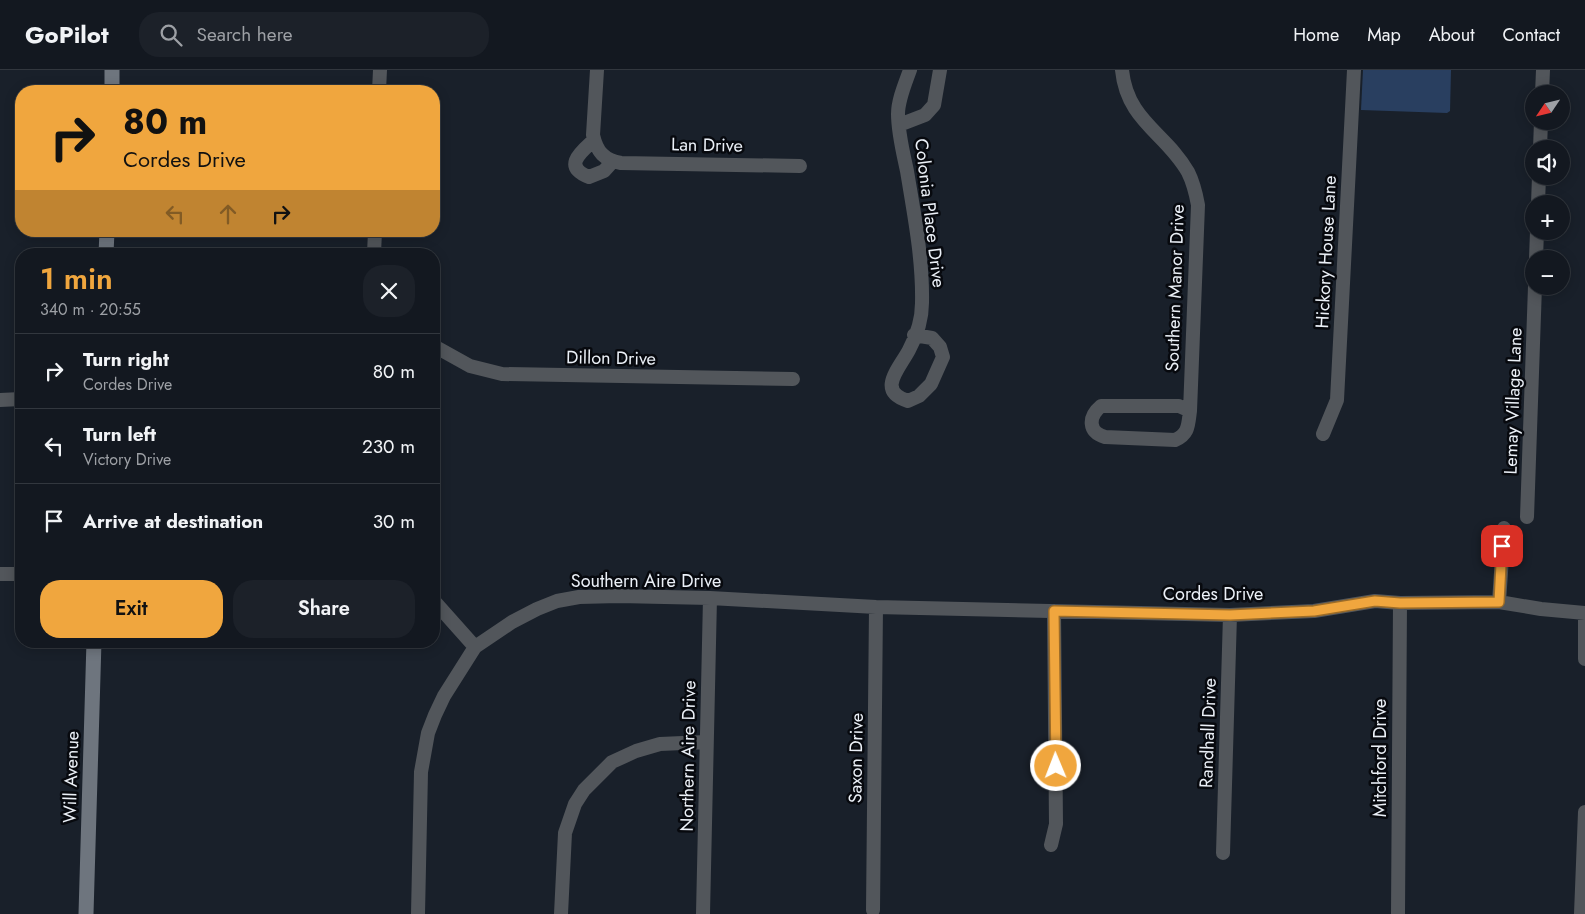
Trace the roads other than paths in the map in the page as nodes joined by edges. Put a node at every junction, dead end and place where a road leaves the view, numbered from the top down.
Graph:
1 (112, 70) edge
2 (380, 70) edge
3 (596, 70) edge
4 (910, 70) edge
5 (940, 70) edge
6 (1122, 70) edge
7 (1354, 70) edge
8 (1543, 70) edge
9 (112, 85) edge
10 (379, 85) edge
11 (1542, 85) edge
12 (900, 125) junction
13 (594, 140) junction
14 (613, 162) junction
15 (800, 166) dead end
16 (1535, 295) edge
17 (914, 335) junction
18 (440, 349) edge
19 (793, 379) dead end
20 (15, 399) edge
21 (0, 400) edge
22 (1190, 411) junction
23 (1323, 434) dead end
24 (1528, 517) dead end
25 (1504, 528) dead end
26 (0, 574) edge
27 (15, 574) edge
28 (710, 598) junction
29 (1499, 602) junction
30 (1400, 603) junction
31 (840, 604) joint
32 (876, 606) junction
33 (440, 608) edge
34 (1054, 611) junction
35 (1585, 613) edge
36 (1230, 615) junction
37 (475, 647) junction
38 (94, 648) edge
39 (1585, 659) edge
40 (706, 742) junction
41 (1585, 812) edge
42 (1051, 845) dead end
43 (1223, 853) dead end
44 (873, 910) dead end
45 (86, 914) edge
46 (418, 914) edge
47 (561, 914) edge
48 (703, 914) edge
49 (1398, 914) edge
50 (1581, 914) edge

1 - 9 street
2 - 10 street
3 - 13 street
4 - 12 street, Colonia Place Drive
5 - 12 street, Colonia Place Drive
6 - 22 street, Southern Manor Drive
7 - 23 street, Hickory House Lane
8 - 11 street
12 - 17 street, Colonia Place Drive
13 - 14 street
13 - 14 street
14 - 15 street, Lan Drive
16 - 24 street, Lemay Village Lane
17 - 17 street, Colonia Place Drive
18 - 19 street, Dillon Drive
20 - 21 street
22 - 22 street, Southern Manor Drive
25 - 29 street
26 - 27 street
28 - 31 street, Southern Aire Drive
28 - 37 street, Southern Aire Drive
28 - 40 street, Northern Aire Drive
29 - 30 street, Cordes Drive
29 - 35 street, Cordes Drive
30 - 36 street, Cordes Drive
30 - 49 street, Mitchford Drive
31 - 32 street, Cordes Drive
32 - 34 street, Cordes Drive
32 - 44 street, Saxon Drive
33 - 37 street
34 - 36 street, Cordes Drive
34 - 42 street
35 - 39 street
36 - 43 street, Randhall Drive
37 - 46 street, Southern Aire Drive
38 - 45 street, Will Avenue
40 - 47 street
40 - 48 street, Northern Aire Drive
41 - 50 street

